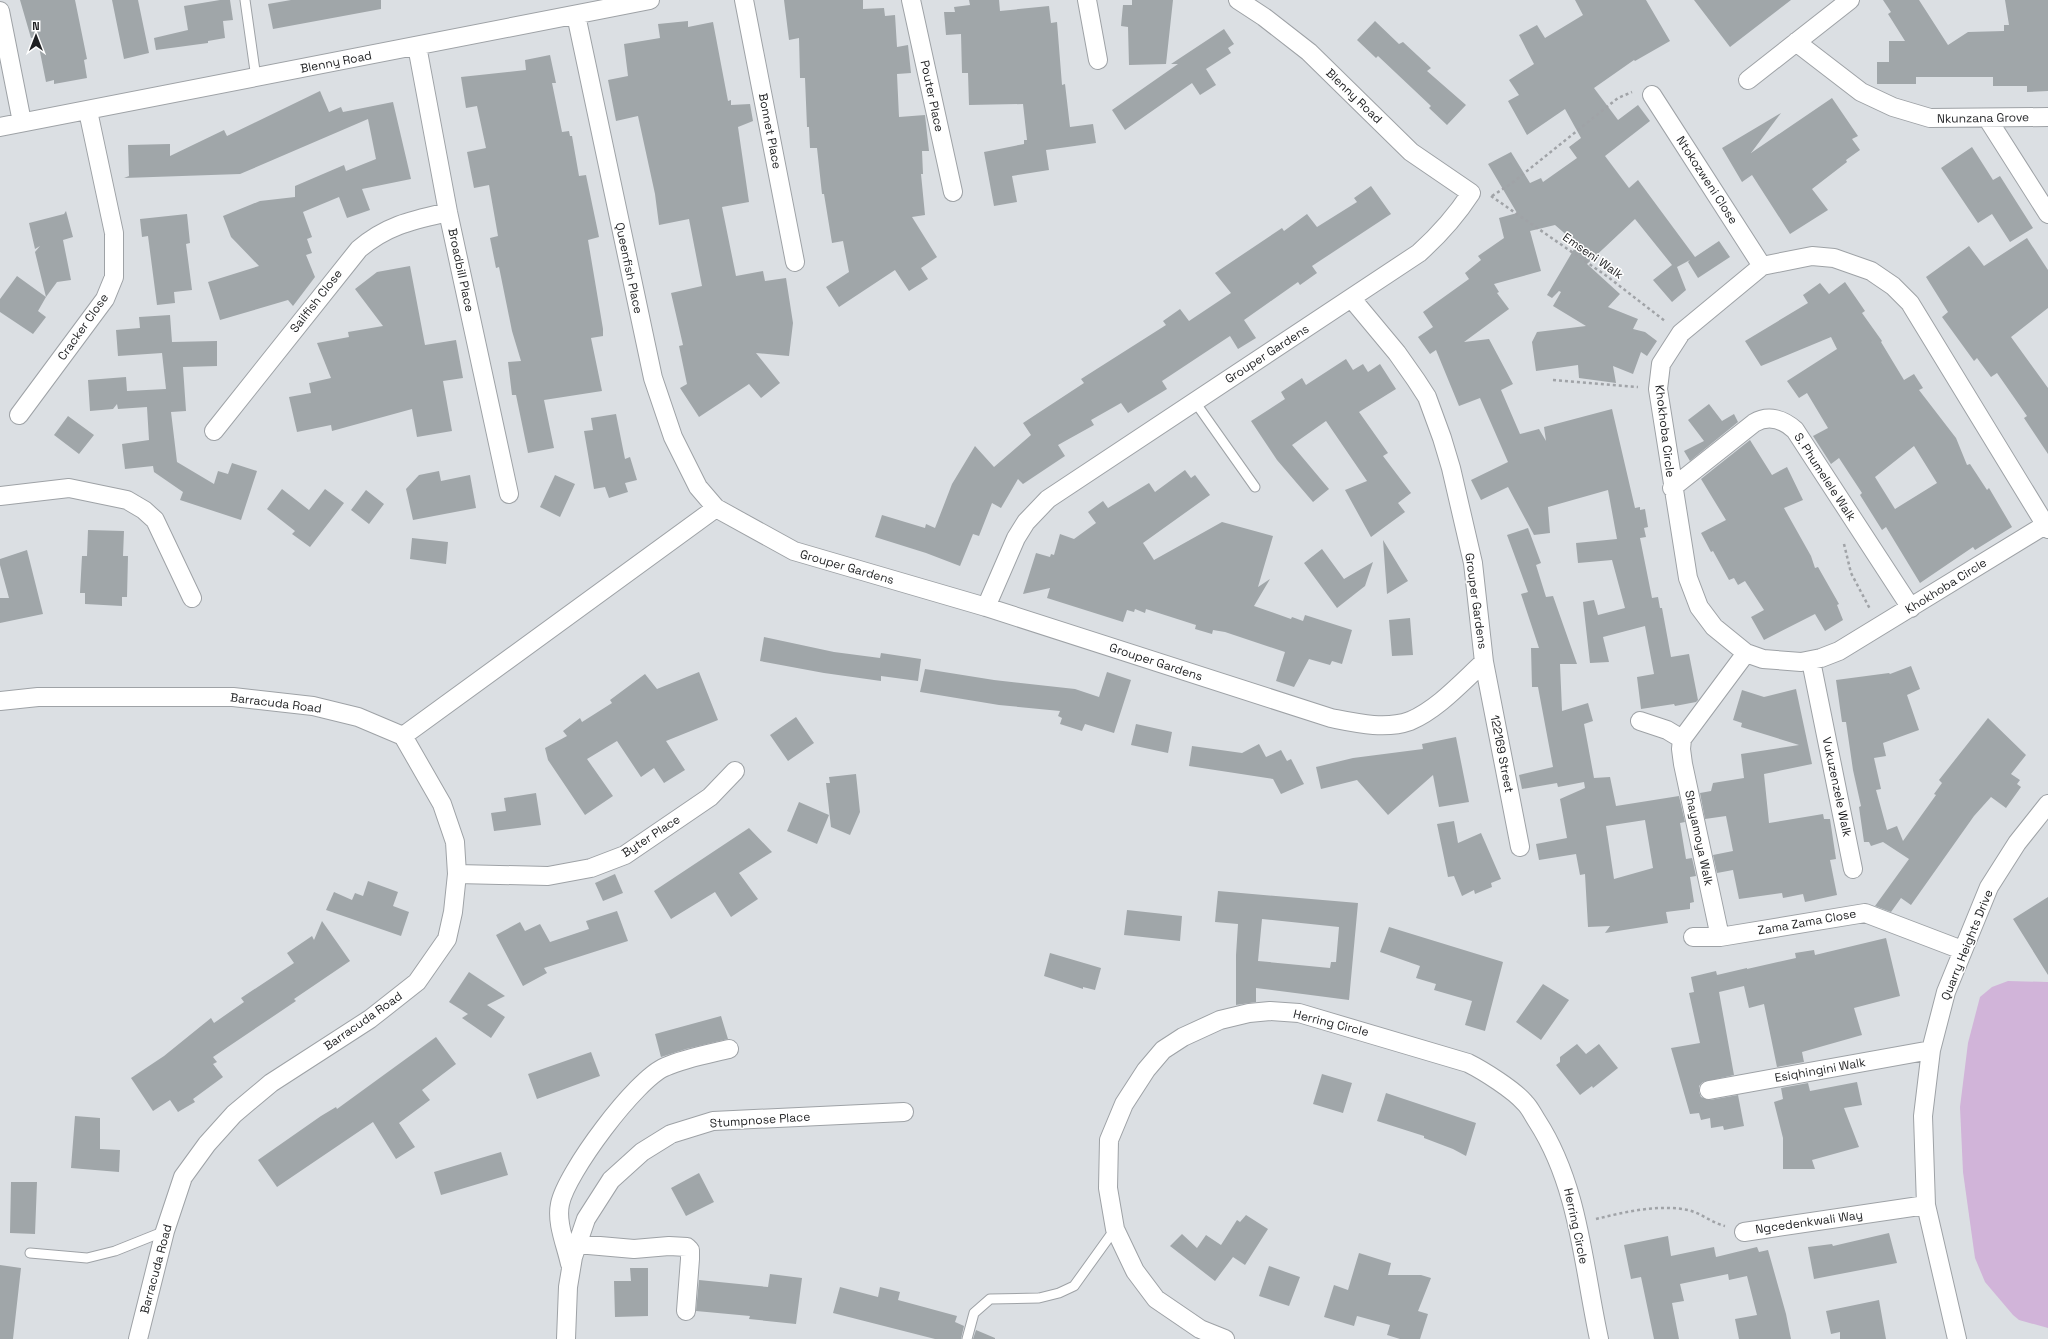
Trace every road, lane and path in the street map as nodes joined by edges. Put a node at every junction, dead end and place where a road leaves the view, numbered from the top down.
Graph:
1 (245, 0) edge
2 (650, 0) edge
3 (744, 0) edge
4 (911, 0) edge
5 (1087, 0) edge
6 (1238, 0) edge
7 (1850, 0) edge
8 (0, 11) edge
9 (576, 15) junction
10 (1796, 42) junction
11 (417, 46) junction
12 (1098, 60) dead end
13 (256, 78) junction
14 (1748, 80) dead end
15 (1652, 95) joint
16 (88, 111) junction
17 (2048, 117) edge
18 (1987, 118) junction
19 (22, 122) junction
20 (0, 127) edge
21 (953, 192) dead end
22 (1471, 193) junction
23 (1492, 196) junction
24 (448, 212) junction
25 (2048, 214) edge
26 (795, 262) dead end
27 (1762, 266) junction
28 (1352, 299) junction
29 (1681, 333) junction
30 (1553, 380) dead end
31 (1658, 389) junction
32 (1195, 402) junction
33 (19, 415) dead end
34 (214, 432) dead end
35 (1255, 487) dead end
36 (1672, 488) junction
37 (509, 494) dead end
38 (0, 496) edge
39 (716, 508) junction
40 (1846, 508) junction
41 (2047, 527) edge
42 (192, 598) dead end
43 (986, 607) junction
44 (1911, 608) junction
45 (1879, 628) junction
46 (1746, 654) junction
47 (1811, 661) junction
48 (1484, 662) junction
49 (0, 701) edge
50 (1640, 721) dead end
51 (403, 736) junction
52 (1682, 739) junction
53 (735, 771) dead end
54 (2048, 804) edge
55 (1520, 847) dead end
56 (1853, 869) dead end
57 (457, 874) junction
58 (1693, 937) dead end
59 (1720, 937) junction
60 (1962, 950) junction
61 (729, 1049) dead end
62 (1931, 1050) junction
63 (1708, 1090) dead end
64 (904, 1112) dead end
65 (1926, 1205) junction
66 (1578, 1223) junction
67 (1116, 1229) junction
68 (165, 1231) junction
69 (1744, 1232) joint
70 (577, 1244) junction
71 (30, 1253) dead end
72 (571, 1268) junction
73 (686, 1311) dead end
74 (138, 1339) edge
75 (566, 1339) edge
76 (967, 1339) edge
77 (1225, 1339) edge
78 (1599, 1339) edge
79 (1957, 1339) edge

1 - 13 lane
2 - 9 street, Blenny Road
3 - 26 street, Bonnet Place
4 - 21 street, Pouter Place
5 - 12 street
6 - 22 street, Blenny Road
7 - 10 street
8 - 19 street
9 - 11 street, Blenny Road
9 - 39 street, Queenfish Place
10 - 14 street
10 - 18 street, Nkunzana Grove
11 - 13 street, Blenny Road
11 - 24 street, Broadbill Place
13 - 16 street, Blenny Road
15 - 23 path
15 - 27 street, Ntokozweni Close
16 - 19 street, Blenny Road
16 - 33 street, Cracker Close
17 - 18 street, Nkunzana Grove
18 - 25 street
19 - 20 street, Blenny Road
22 - 23 path, Emseni Walk
22 - 28 street, Grouper Gardens
23 - 29 path, Emseni Walk
24 - 34 street, Sailfish Close
24 - 37 street, Broadbill Place
27 - 29 street, Khokhoba Circle
27 - 41 street, Khokhoba Circle
28 - 32 street, Grouper Gardens
28 - 48 street, Grouper Gardens
29 - 31 street, Khokhoba Circle
30 - 31 path
31 - 36 street, Khokhoba Circle
32 - 35 lane
32 - 43 street, Grouper Gardens
36 - 40 street, S. Phumelele Walk
36 - 46 street, Khokhoba Circle
38 - 42 street
39 - 43 street, Grouper Gardens
39 - 51 street
40 - 44 street, S. Phumelele Walk
40 - 45 path
41 - 44 street, Khokhoba Circle
43 - 48 street, Grouper Gardens
44 - 45 street, Khokhoba Circle
45 - 47 street, Khokhoba Circle
46 - 47 street, Khokhoba Circle
46 - 52 street
47 - 56 street, Vukuzenzele Walk
48 - 55 street, 122169 Street
49 - 51 street, Barracuda Road
50 - 52 street
51 - 57 street, Barracuda Road
52 - 59 street, Shayamoya Walk
53 - 57 street, Byter Place
54 - 60 street, Quarry Heights Drive
57 - 68 street, Barracuda Road
58 - 59 street, Zama Zama Close
59 - 60 street, Zama Zama Close
60 - 62 street, Quarry Heights Drive
61 - 72 street
62 - 63 street, Esiqhingini Walk
62 - 65 street, Quarry Heights Drive
64 - 70 street, Stumpnose Place
65 - 69 street, Ngcedenkwali Way
65 - 79 street, Quarry Heights Drive
66 - 67 street, Herring Circle
66 - 69 path, Ngcedenkwali Way
66 - 78 street, Herring Circle
67 - 76 lane
67 - 77 street, Herring Circle
68 - 71 lane
68 - 74 street, Barracuda Road
70 - 72 street, Stumpnose Place
70 - 73 street
72 - 75 street, Stumpnose Place

